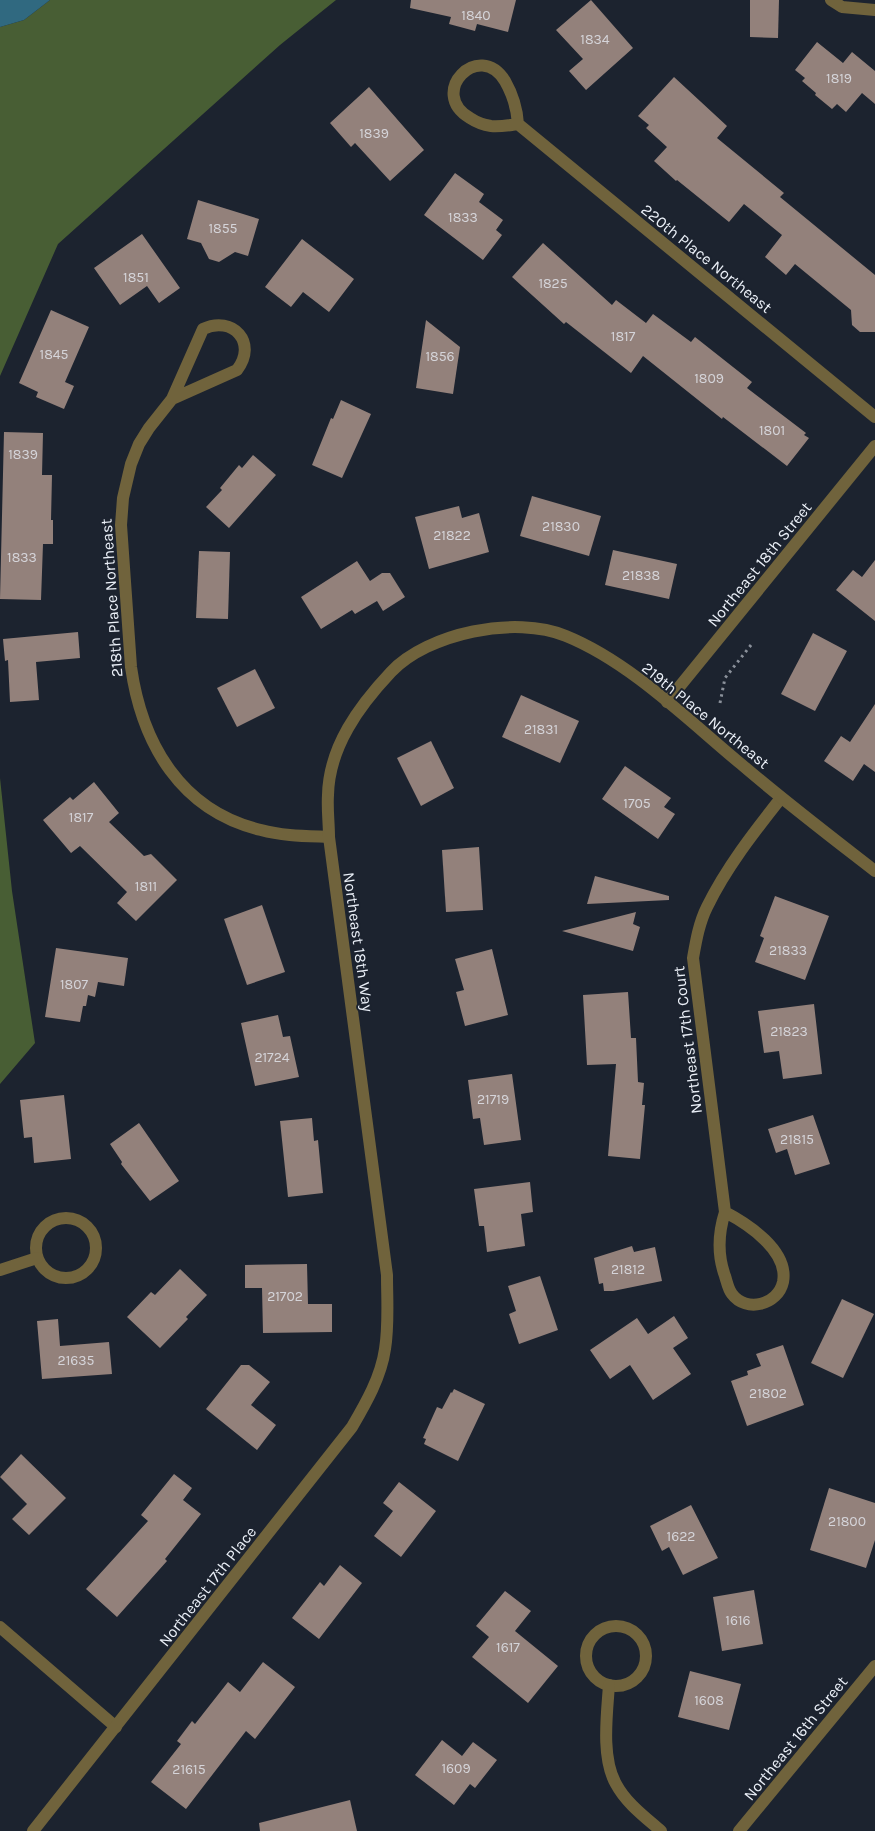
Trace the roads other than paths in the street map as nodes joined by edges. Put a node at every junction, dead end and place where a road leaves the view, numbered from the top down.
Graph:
1 (831, 0) edge
2 (875, 10) edge
3 (518, 124) junction
4 (172, 398) junction
5 (875, 417) edge
6 (875, 446) edge
7 (497, 629) joint
8 (668, 702) junction
9 (781, 798) junction
10 (329, 837) junction
11 (875, 871) edge
12 (725, 1212) junction
13 (37, 1258) junction
14 (0, 1270) edge
15 (385, 1350) joint
16 (0, 1627) edge
17 (875, 1666) edge
18 (609, 1685) junction
19 (116, 1727) junction
20 (33, 1831) edge
21 (661, 1831) edge
22 (740, 1831) edge

1 - 2 street
3 - 3 street
3 - 5 street, 220th Place Northeast
4 - 4 street, 218th Place Northeast
4 - 10 street, 218th Place Northeast
6 - 8 street, Northeast 18th Street
7 - 8 street, 219th Place Northeast
7 - 10 street, Northeast 18th Way
8 - 9 street, 219th Place Northeast
9 - 11 street, 219th Place Northeast
9 - 12 street, Northeast 17th Court
10 - 15 street, Northeast 18th Way
12 - 12 street, Northeast 17th Court
13 - 13 street
13 - 14 street
15 - 19 street, Northeast 17th Place
16 - 19 street
17 - 22 street, Northeast 16th Street
18 - 18 street
18 - 21 street
19 - 20 street, Northeast 17th Place

